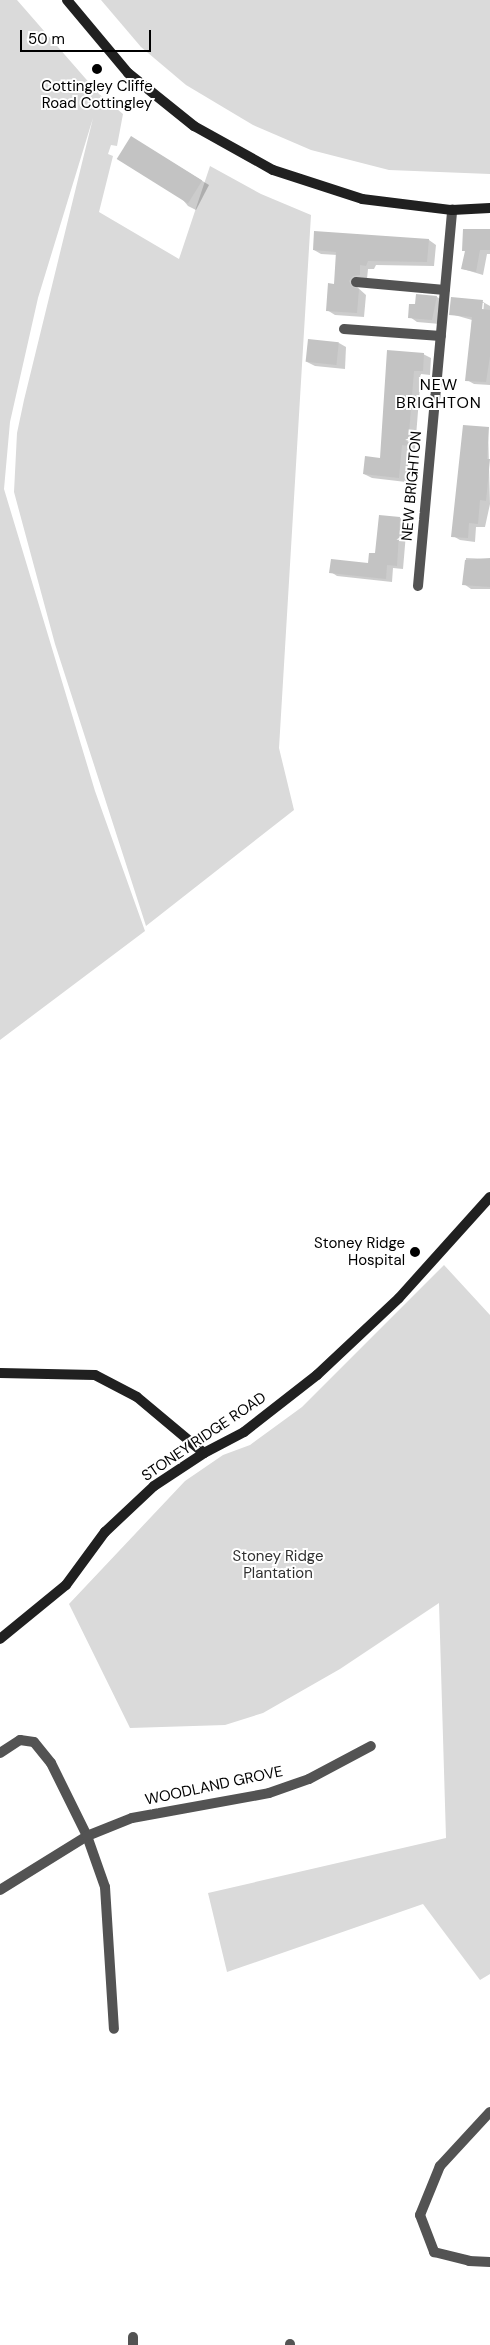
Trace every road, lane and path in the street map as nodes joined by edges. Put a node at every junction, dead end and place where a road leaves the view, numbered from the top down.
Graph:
1 (67, 0) edge
2 (490, 208) edge
3 (452, 210) junction
4 (356, 282) dead end
5 (445, 290) junction
6 (344, 329) dead end
7 (441, 336) junction
8 (418, 586) dead end
9 (490, 1196) edge
10 (0, 1373) edge
11 (204, 1453) junction
12 (0, 1639) edge
13 (371, 1746) dead end
14 (0, 1753) edge
15 (87, 1836) junction
16 (0, 1890) edge
17 (114, 2029) dead end
18 (490, 2112) edge
19 (490, 2262) edge

1 - 3 street
2 - 3 street
3 - 5 street, NEW BRIGHTON
4 - 5 street
5 - 7 street, NEW BRIGHTON
6 - 7 street
7 - 8 street, NEW BRIGHTON
9 - 11 street, STONEY RIDGE ROAD
10 - 11 street
11 - 12 street, STONEY RIDGE ROAD
13 - 15 street, WOODLAND GROVE
14 - 15 street
15 - 16 street, WOODLAND GROVE
15 - 17 street
18 - 19 street

